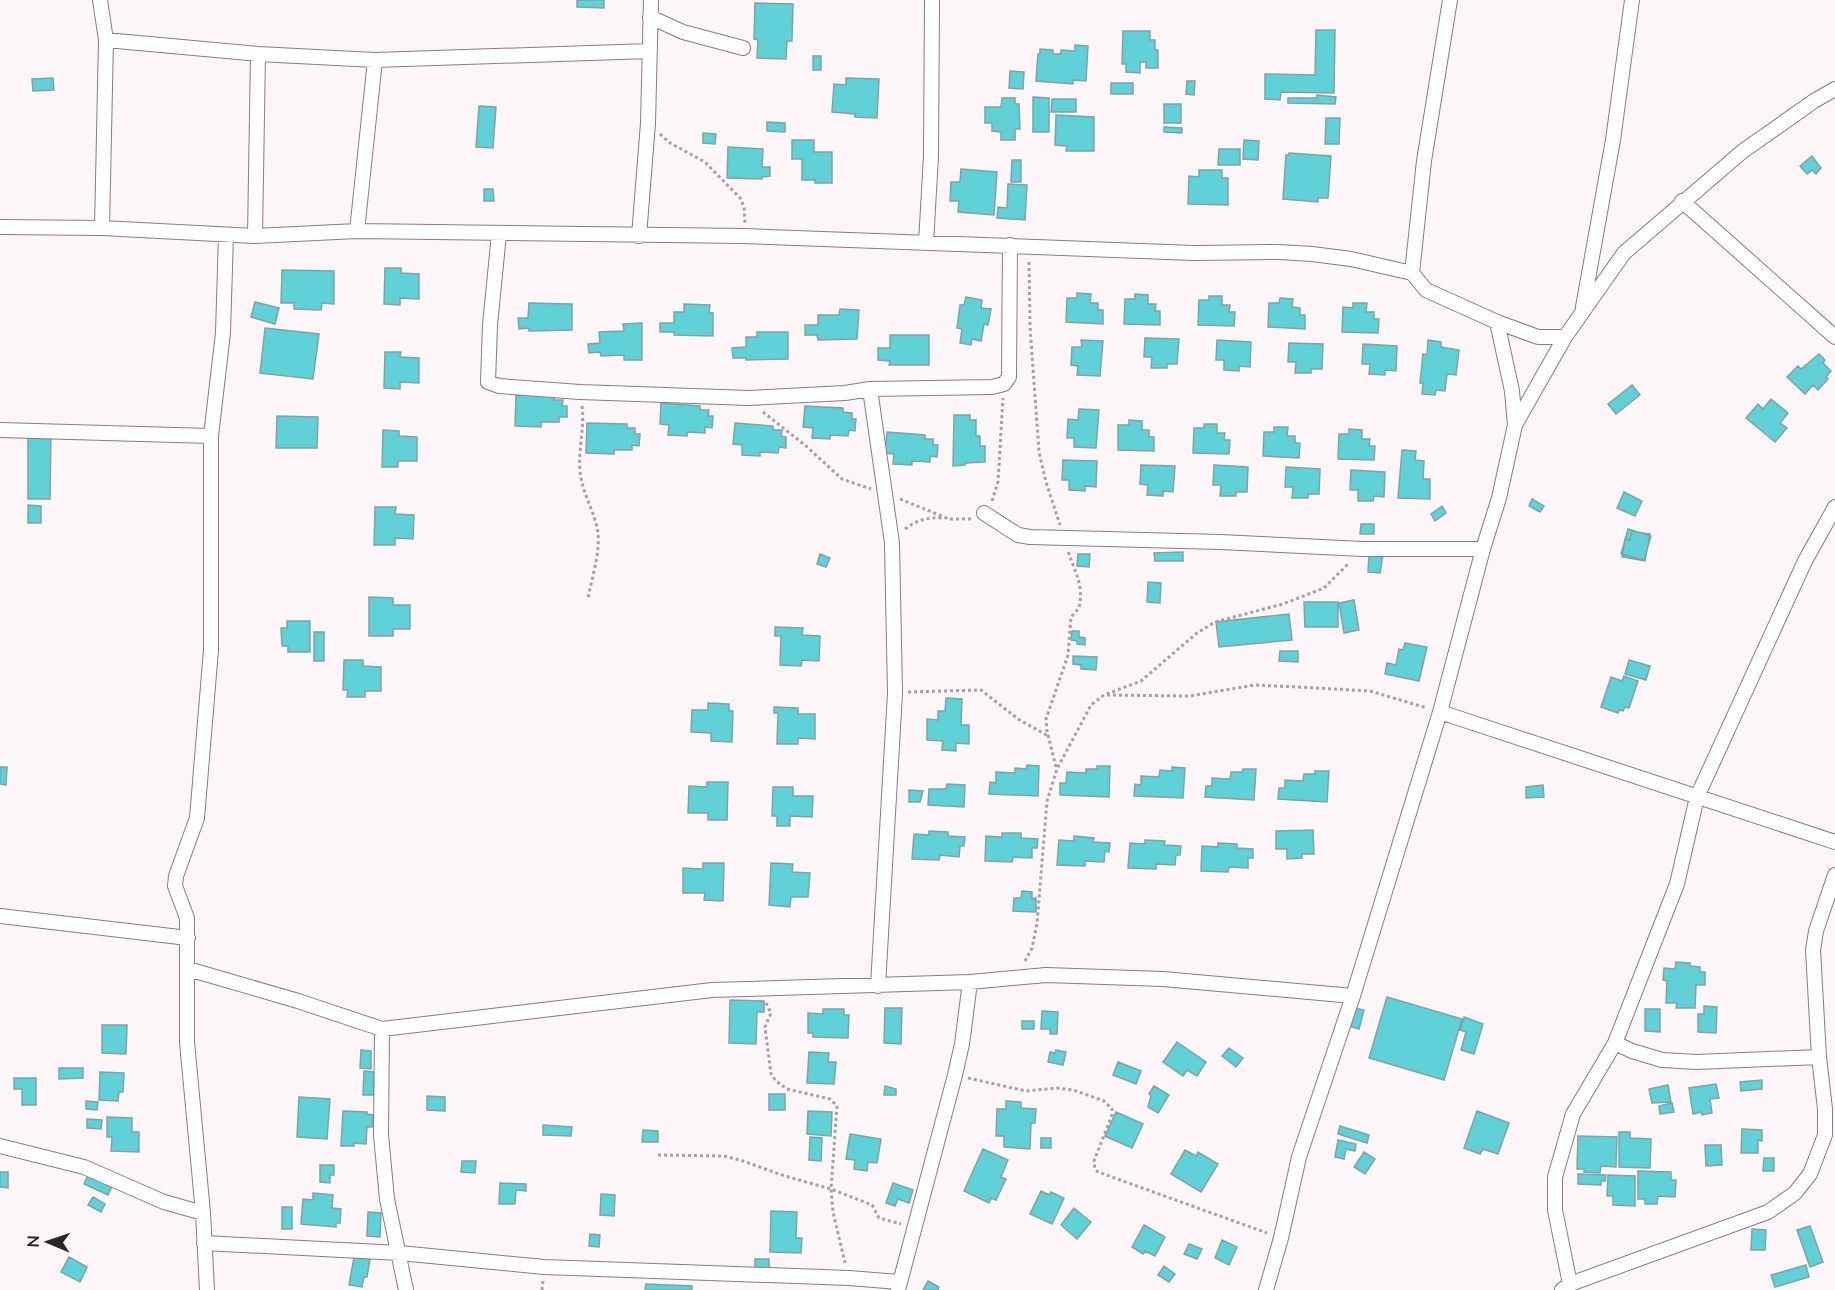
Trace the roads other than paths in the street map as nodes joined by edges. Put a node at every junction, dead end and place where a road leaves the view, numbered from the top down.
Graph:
1 (100, 0) edge
2 (651, 0) edge
3 (932, 0) edge
4 (1449, 0) edge
5 (1632, 0) edge
6 (650, 17) junction
7 (106, 40) junction
8 (743, 48) dead end
9 (650, 51) junction
10 (258, 54) junction
11 (375, 60) junction
12 (1835, 89) edge
13 (1682, 201) junction
14 (0, 227) edge
15 (102, 228) junction
16 (357, 231) junction
17 (499, 234) junction
18 (226, 236) junction
19 (255, 236) junction
20 (639, 236) junction
21 (926, 243) junction
22 (1010, 244) junction
23 (1412, 273) junction
24 (1582, 312) junction
25 (1497, 322) junction
26 (1564, 338) junction
27 (1835, 338) edge
28 (870, 389) junction
29 (1515, 424) junction
30 (0, 430) edge
31 (211, 436) junction
32 (1835, 507) edge
33 (984, 513) road end
34 (1483, 549) junction
35 (1440, 712) junction
36 (1697, 797) junction
37 (1835, 842) edge
38 (1835, 875) edge
39 (0, 916) edge
40 (188, 938) junction
41 (188, 969) junction
42 (970, 982) junction
43 (878, 986) junction
44 (1353, 996) junction
45 (382, 1029) junction
46 (1615, 1043) junction
47 (1819, 1057) junction
48 (0, 1146) edge
49 (203, 1213) junction
50 (204, 1243) junction
51 (400, 1253) junction
52 (898, 1286) edge
53 (1566, 1287) edge
54 (207, 1290) edge
55 (406, 1290) edge
56 (1266, 1290) edge

1 - 7 street
2 - 6 street
3 - 21 street
4 - 23 street
5 - 24 street
6 - 8 street
6 - 9 street
7 - 10 street
7 - 15 street
9 - 11 street
9 - 20 street
10 - 11 street
10 - 19 street
11 - 16 street
12 - 13 street
13 - 24 street
13 - 27 street
14 - 15 street
15 - 18 street
16 - 17 street
16 - 19 street
17 - 20 street
17 - 28 street
18 - 19 street
18 - 31 street
20 - 21 street
21 - 22 street
22 - 23 street
22 - 28 street
23 - 25 street
24 - 26 street
25 - 26 street
25 - 29 street
26 - 29 street
28 - 43 street
29 - 34 street
30 - 31 street
31 - 40 street
32 - 36 street
33 - 34 street
34 - 35 street
35 - 36 street
35 - 44 street
36 - 37 street
36 - 46 street
38 - 47 street
39 - 40 street
40 - 41 street
41 - 45 street
41 - 49 street
42 - 43 street
42 - 44 street
42 - 52 street
43 - 45 street
44 - 56 street
45 - 51 street
46 - 47 street
46 - 53 street
47 - 53 street
48 - 49 street
49 - 50 street
50 - 51 street
50 - 54 street
51 - 52 street
51 - 55 street

